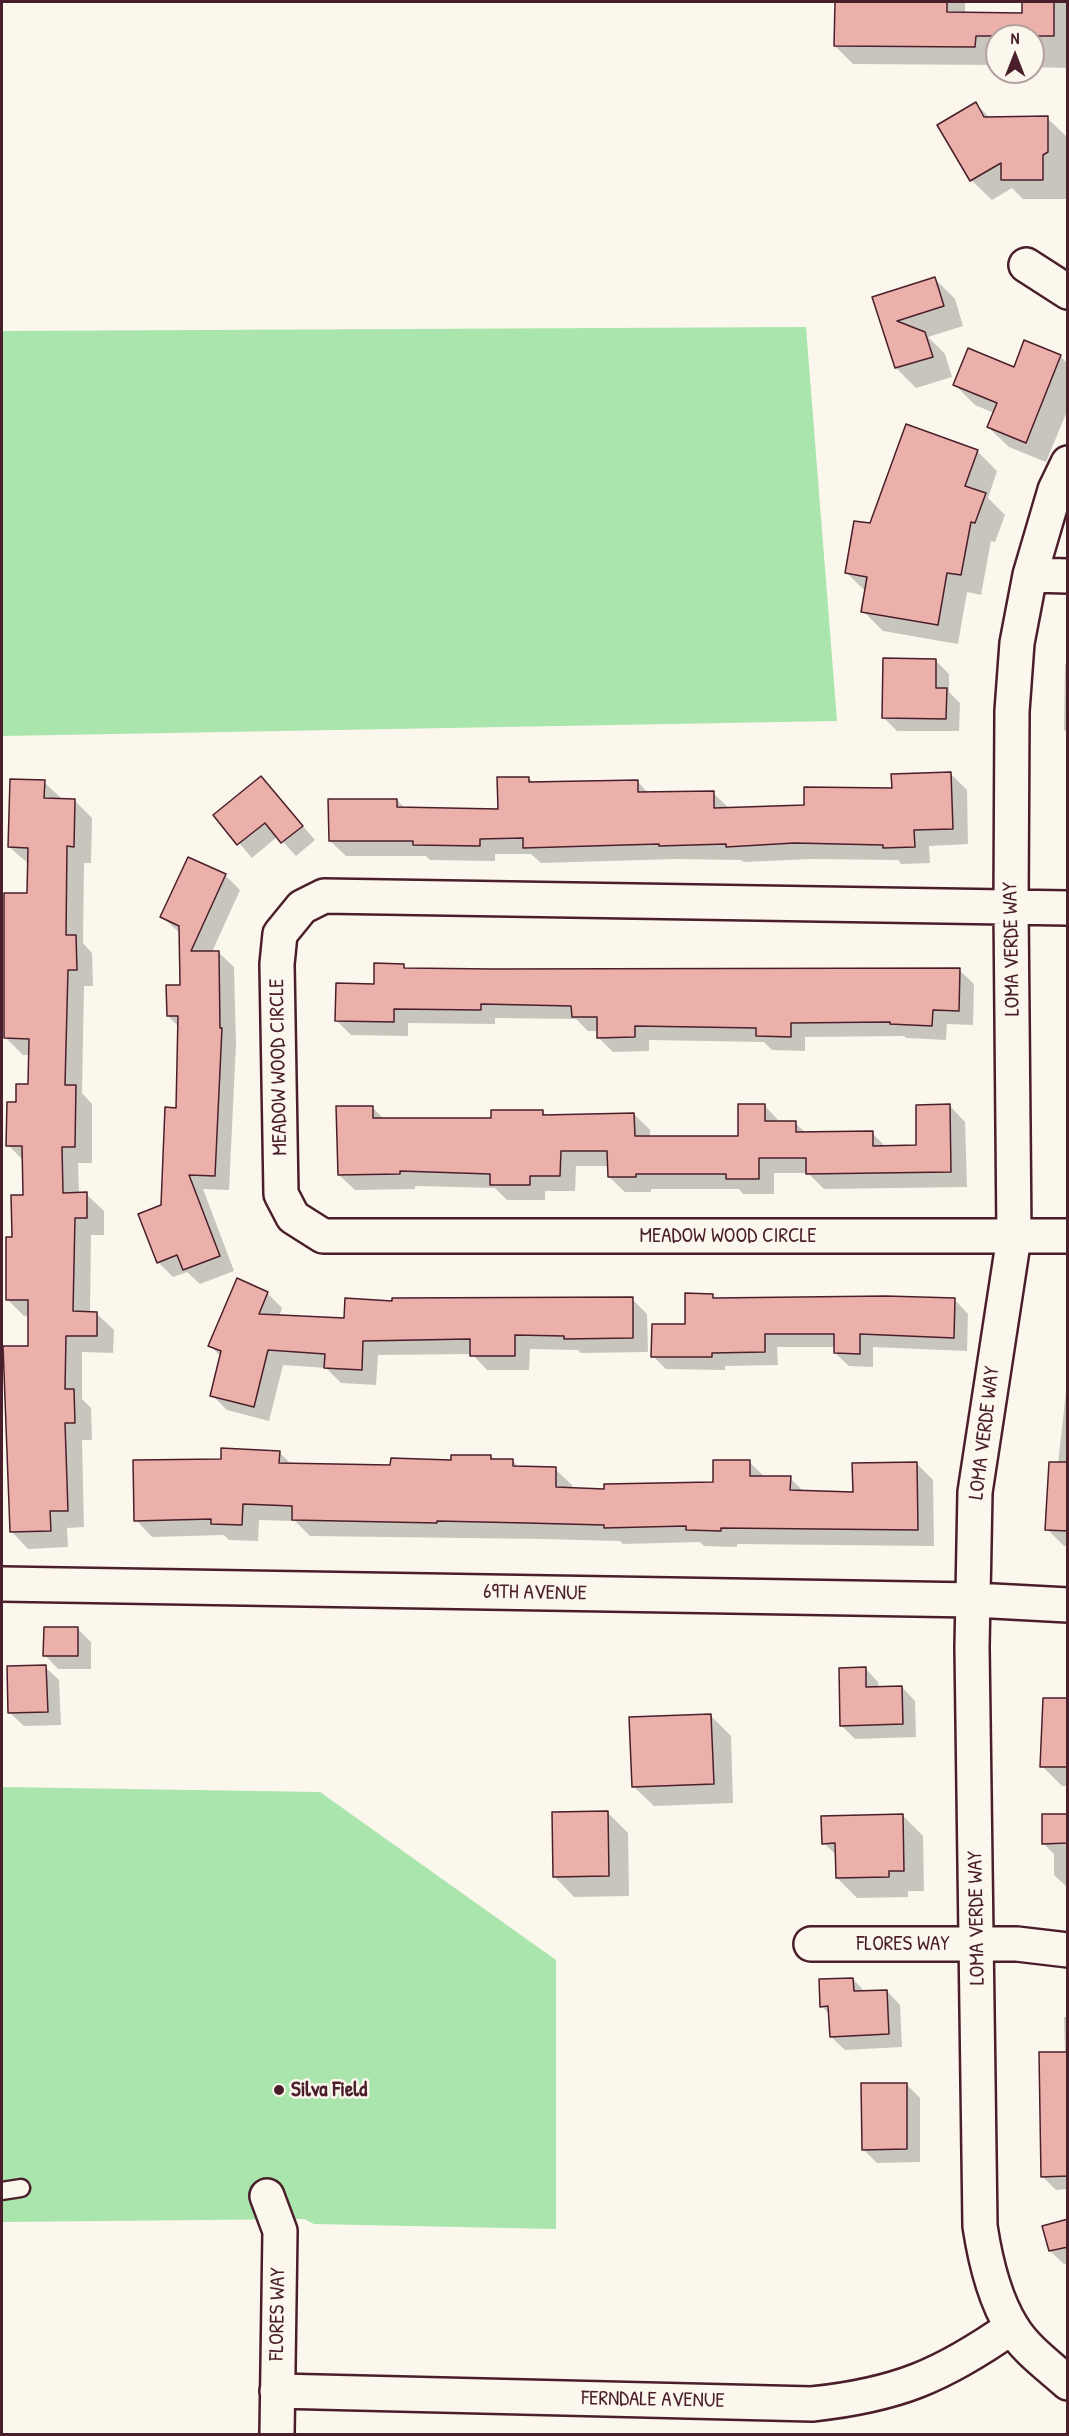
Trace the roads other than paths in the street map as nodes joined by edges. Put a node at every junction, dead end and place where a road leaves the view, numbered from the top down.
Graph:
1 (1026, 265) dead end
2 (1068, 292) edge
3 (1068, 463) edge
4 (1030, 575) junction
5 (1068, 576) edge
6 (1011, 907) junction
7 (1068, 908) edge
8 (1068, 1236) edge
9 (1014, 1237) junction
10 (2, 1584) edge
11 (974, 1600) junction
12 (1068, 1605) edge
13 (811, 1944) dead end
14 (977, 1944) junction
15 (1068, 1950) edge
16 (21, 2188) dead end
17 (2, 2191) edge
18 (267, 2196) dead end
19 (1012, 2327) junction
20 (1068, 2383) edge
21 (277, 2391) junction
22 (277, 2434) edge

1 - 2 street
3 - 4 street, LOMA VERDE WAY
4 - 5 street
4 - 6 street, LOMA VERDE WAY
6 - 7 street, MEADOW WOOD CIRCLE
6 - 9 street, LOMA VERDE WAY
6 - 9 street, MEADOW WOOD CIRCLE
8 - 9 street, MEADOW WOOD CIRCLE
9 - 11 street, LOMA VERDE WAY
10 - 11 street, 69TH AVENUE
11 - 12 street, 69TH AVENUE
11 - 14 street, LOMA VERDE WAY
13 - 14 street, FLORES WAY
14 - 15 street, FLORES WAY
14 - 19 street, LOMA VERDE WAY
16 - 17 lane
18 - 21 street, FLORES WAY
19 - 20 street, LOMA VERDE WAY
19 - 21 street, FERNDALE AVENUE
21 - 22 street, FLORES WAY

